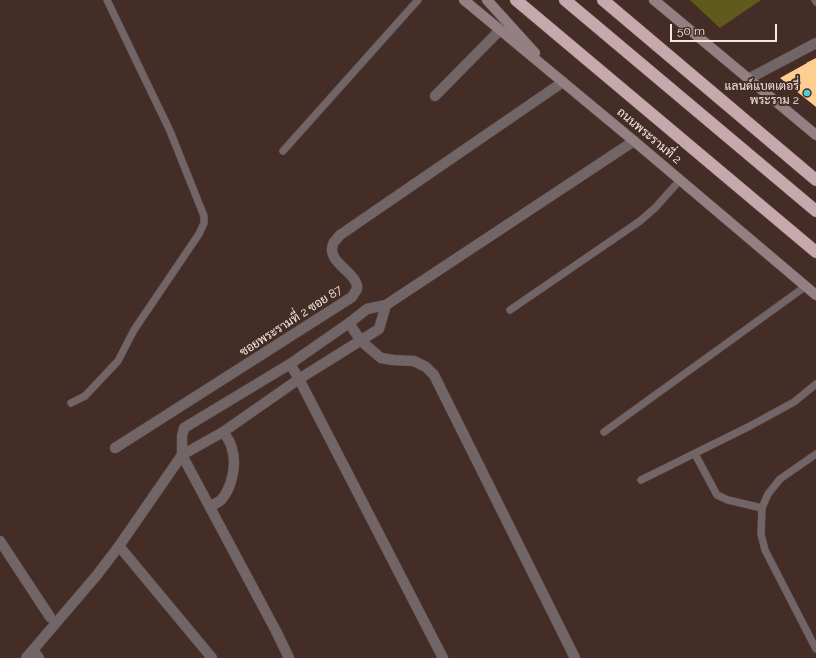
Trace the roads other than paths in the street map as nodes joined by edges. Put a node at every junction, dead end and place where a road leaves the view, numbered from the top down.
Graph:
1 (107, 0) edge
2 (418, 0) edge
3 (464, 0) edge
4 (488, 0) edge
5 (516, 0) edge
6 (524, 0) edge
7 (564, 0) edge
8 (603, 0) edge
9 (654, 0) edge
10 (500, 30) junction
11 (816, 43) edge
12 (748, 79) junction
13 (560, 80) junction
14 (435, 96) dead end
15 (816, 135) edge
16 (634, 141) junction
17 (283, 151) dead end
18 (680, 180) junction
19 (816, 180) edge
20 (816, 211) edge
21 (816, 245) edge
22 (816, 252) edge
23 (806, 286) junction
24 (816, 295) edge
25 (386, 305) junction
26 (510, 310) dead end
27 (348, 323) junction
28 (361, 341) junction
29 (290, 364) junction
30 (299, 379) junction
31 (816, 384) edge
32 (71, 403) dead end
33 (223, 432) junction
34 (604, 432) dead end
35 (114, 448) dead end
36 (695, 454) junction
37 (816, 454) edge
38 (182, 455) junction
39 (642, 480) dead end
40 (210, 507) junction
41 (762, 508) junction
42 (0, 541) edge
43 (119, 546) junction
44 (50, 617) dead end
45 (816, 648) edge
46 (29, 654) edge
47 (39, 658) edge
48 (212, 658) edge
49 (289, 658) edge
50 (443, 658) edge
51 (575, 658) edge

1 - 32 lane
2 - 17 lane
3 - 10 main road, ถนนพระรามที่ 2
4 - 13 main road
5 - 22 highway
6 - 21 highway, ถนนพระรามที่ 2
7 - 20 highway
8 - 19 highway
9 - 12 main road
10 - 13 main road, ถนนพระรามที่ 2
10 - 14 street
11 - 12 street
12 - 15 main road
13 - 16 main road, ถนนพระรามที่ 2
13 - 35 street, ซอยพระรามที่ 2 ซอย 87
16 - 18 main road, ถนนพระรามที่ 2
16 - 25 street
18 - 23 main road, ถนนพระรามที่ 2
18 - 26 lane
23 - 24 main road, ถนนพระรามที่ 2
23 - 34 lane
25 - 27 street
25 - 28 street
27 - 28 street
27 - 29 street
28 - 30 street
28 - 51 street
29 - 30 street
29 - 38 street
30 - 33 street
30 - 50 street
31 - 36 lane
33 - 38 street
33 - 40 street
36 - 39 lane
36 - 41 lane
37 - 41 lane
38 - 40 street
38 - 43 street
40 - 49 street
41 - 45 lane
42 - 44 street
43 - 46 street
43 - 48 street
46 - 47 street

